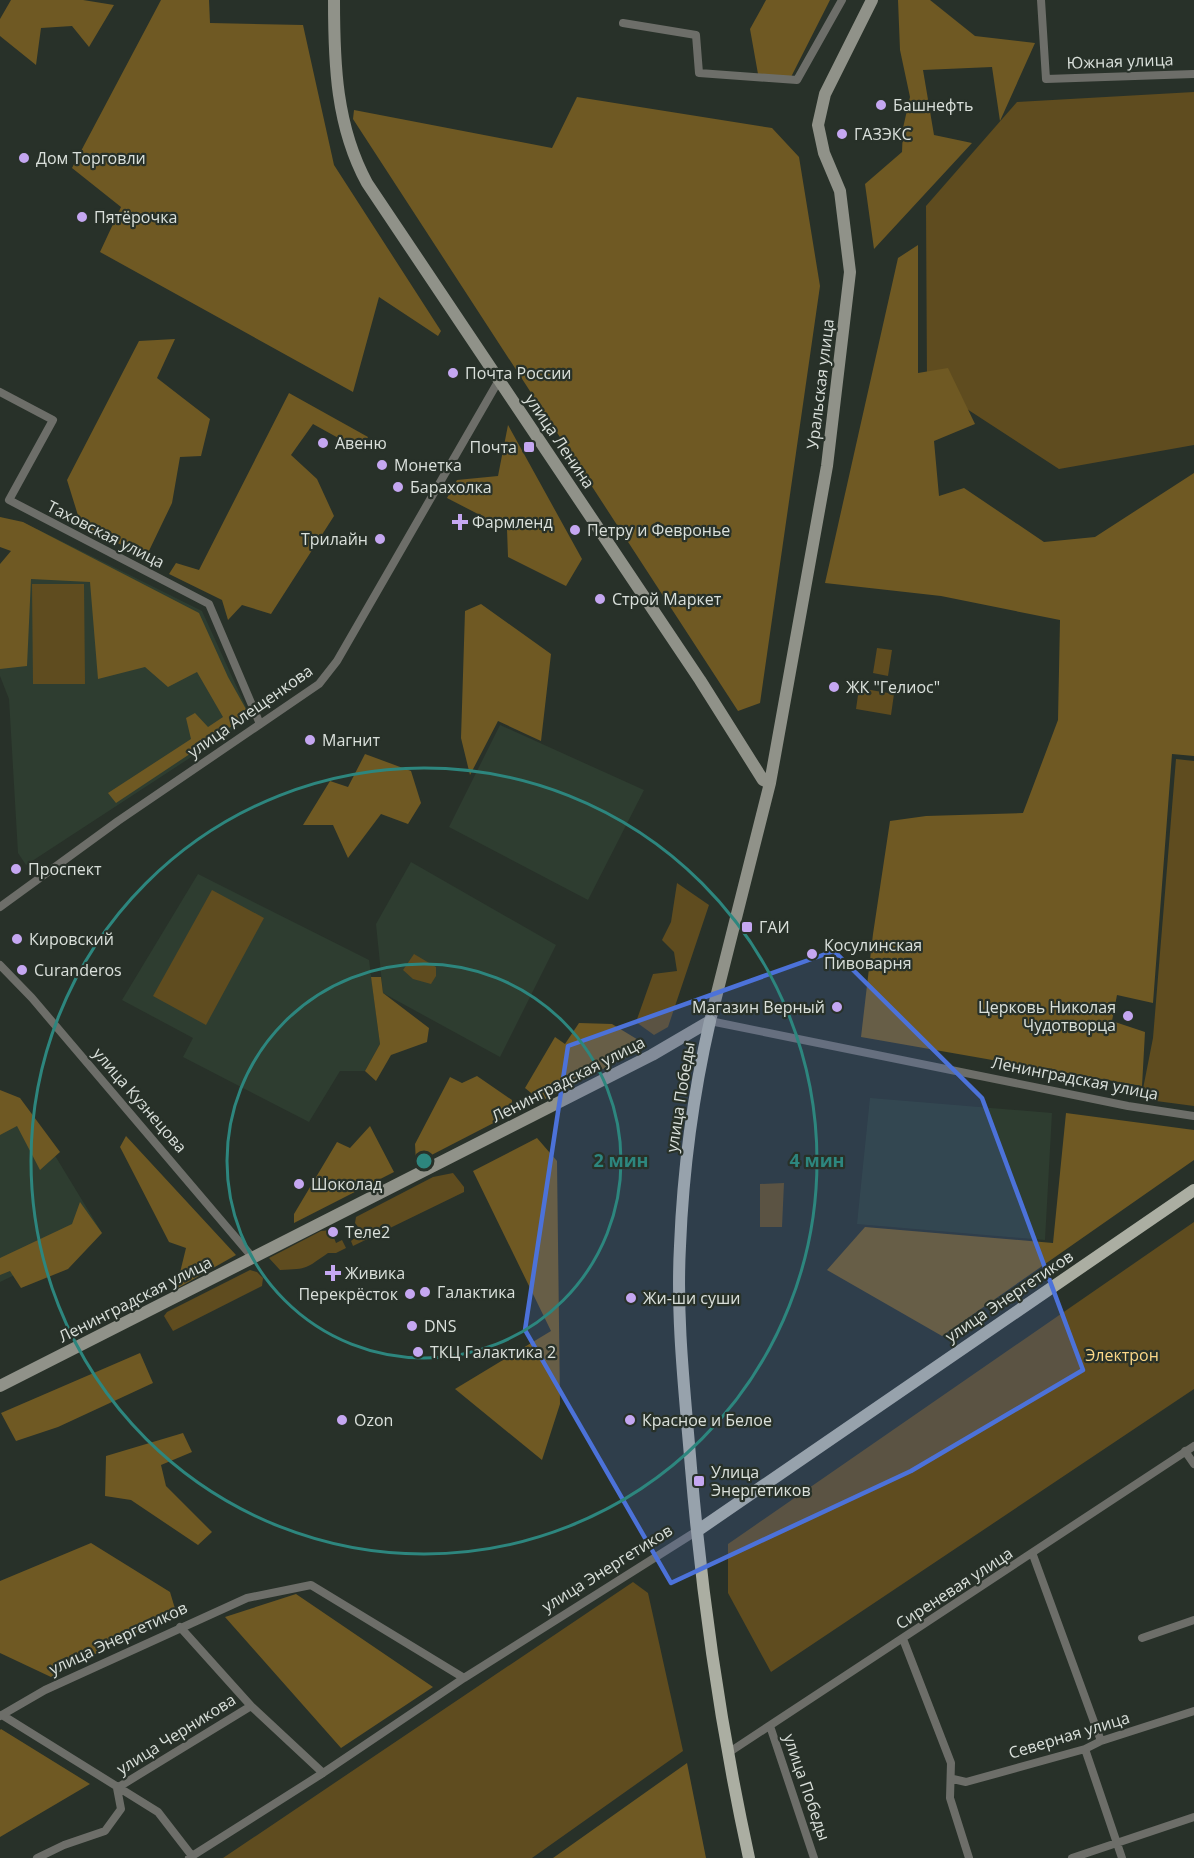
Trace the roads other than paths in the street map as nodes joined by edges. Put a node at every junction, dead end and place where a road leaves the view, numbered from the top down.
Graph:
1 (334, 0) edge
2 (842, 0) edge
3 (871, 0) edge
4 (1041, 0) edge
5 (623, 23) dead end
6 (1194, 74) edge
7 (499, 380) junction
8 (0, 392) edge
9 (260, 724) junction
10 (770, 783) junction
11 (0, 907) edge
12 (0, 965) edge
13 (710, 1021) junction
14 (1194, 1116) edge
15 (1194, 1190) edge
16 (253, 1258) junction
17 (0, 1386) edge
18 (1194, 1446) edge
19 (1185, 1451) junction
20 (1194, 1464) edge
21 (697, 1531) junction
22 (1033, 1555) junction
23 (1194, 1620) edge
24 (180, 1627) junction
25 (1142, 1638) dead end
26 (903, 1639) junction
27 (464, 1678) junction
28 (251, 1706) junction
29 (1194, 1711) edge
30 (1, 1716) edge
31 (770, 1726) junction
32 (1101, 1741) junction
33 (1085, 1749) junction
34 (728, 1753) junction
35 (323, 1773) junction
36 (952, 1779) junction
37 (117, 1788) junction
38 (1194, 1817) edge
39 (1116, 1842) junction
40 (191, 1857) edge
41 (38, 1858) edge
42 (749, 1858) edge
43 (814, 1858) edge
44 (969, 1858) edge
45 (1072, 1858) edge
46 (1122, 1858) edge

1 - 7 main road, улица Ленина
2 - 5 street
3 - 10 main road, Уральская улица
4 - 6 street, Южная улица
7 - 9 street, улица Алещенкова
7 - 10 main road, улица Ленина
8 - 9 street, Таховская улица
9 - 11 street, улица Алещенкова
10 - 13 main road, улица Победы
12 - 16 street, улица Кузнецова
13 - 14 street, Ленинградская улица
13 - 16 main road, Ленинградская улица
13 - 21 main road, улица Победы
15 - 21 main road, улица Энергетиков
16 - 17 main road, Ленинградская улица
18 - 19 street, Сиреневая улица
19 - 20 street
19 - 22 street, Сиреневая улица
21 - 27 street, улица Энергетиков
21 - 34 main road, улица Победы
22 - 26 street, Сиреневая улица
22 - 32 street
23 - 25 street
24 - 27 street, улица Энергетиков
24 - 28 street
24 - 30 street, улица Энергетиков
26 - 31 street, Сиреневая улица
26 - 36 street
27 - 35 street
28 - 35 street
28 - 37 street, улица Черникова
29 - 32 street, Северная улица
30 - 37 street, улица Черникова
31 - 34 street, Сиреневая улица
31 - 43 street, улица Победы
32 - 33 street, Северная улица
33 - 36 street, Северная улица
33 - 39 street
34 - 42 main road, улица Победы
35 - 40 street
36 - 44 street
37 - 40 street, улица Черникова
37 - 41 street, улица Черникова
38 - 39 street
39 - 45 street
39 - 46 street

